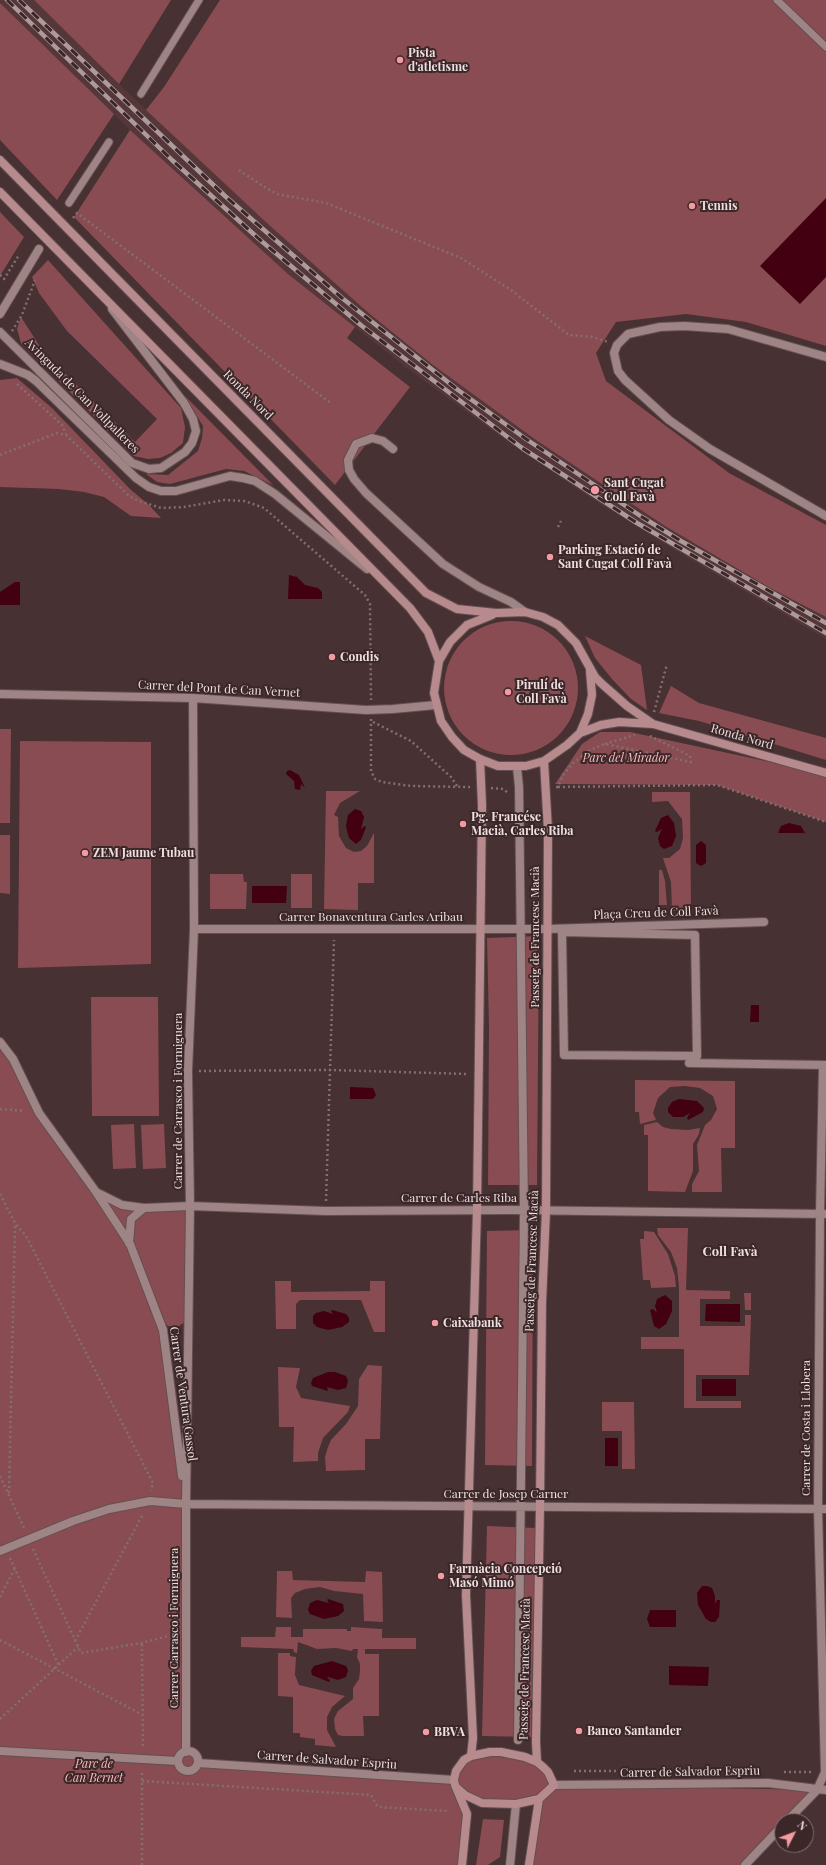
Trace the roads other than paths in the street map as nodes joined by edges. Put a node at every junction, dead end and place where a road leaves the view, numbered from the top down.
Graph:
1 (199, 0) edge
2 (777, 0) edge
3 (826, 47) edge
4 (141, 94) dead end
5 (109, 142) dead end
6 (0, 160) edge
7 (0, 192) edge
8 (69, 203) dead end
9 (39, 249) dead end
10 (94, 287) junction
11 (0, 314) edge
12 (0, 332) edge
13 (826, 357) edge
14 (0, 364) edge
15 (393, 449) dead end
16 (826, 516) edge
17 (387, 585) junction
18 (524, 612) junction
19 (496, 614) junction
20 (439, 661) junction
21 (589, 666) junction
22 (0, 694) edge
23 (193, 698) junction
24 (436, 705) junction
25 (653, 724) junction
26 (580, 733) junction
27 (480, 759) junction
28 (544, 761) junction
29 (517, 767) junction
30 (826, 773) edge
31 (764, 922) dead end
32 (481, 928) junction
33 (521, 928) junction
34 (194, 929) junction
35 (548, 929) junction
36 (0, 1042) edge
37 (697, 1056) joint
38 (689, 1062) dead end
39 (825, 1066) edge
40 (96, 1192) junction
41 (190, 1206) junction
42 (144, 1208) junction
43 (477, 1210) junction
44 (524, 1210) junction
45 (546, 1211) junction
46 (823, 1214) edge
47 (130, 1244) junction
48 (186, 1504) junction
49 (468, 1505) junction
50 (520, 1506) junction
51 (540, 1506) junction
52 (822, 1509) edge
53 (0, 1551) edge
54 (518, 1740) dead end
55 (0, 1751) edge
56 (186, 1752) junction
57 (471, 1756) junction
58 (178, 1761) junction
59 (537, 1762) junction
60 (198, 1763) junction
61 (456, 1784) junction
62 (554, 1785) junction
63 (817, 1790) junction
64 (826, 1790) edge
65 (539, 1799) junction
66 (516, 1804) junction
67 (795, 1813) edge
68 (774, 1834) edge
69 (462, 1865) edge
70 (510, 1865) edge
71 (529, 1865) edge
72 (745, 1865) edge

1 - 4 lane
2 - 3 lane
5 - 8 lane
6 - 19 street, Ronda Nord
7 - 10 street, Ronda Nord
9 - 11 street
10 - 12 street, Avinguda de Can Vollpalleres
10 - 17 street, Ronda Nord
13 - 16 street
14 - 17 street, Ronda Nord
15 - 18 street
17 - 20 street, Ronda Nord
18 - 19 street, Ronda Nord
18 - 21 street, Ronda Nord
19 - 20 street, Ronda Nord
20 - 24 street, Ronda Nord
21 - 25 street, Ronda Nord
21 - 26 street, Ronda Nord
22 - 23 street, Carrer del Pont de Can Vernet
23 - 24 street, Carrer del Pont de Can Vernet
23 - 34 street, Carrer de Carrasco i Formiguera
24 - 27 street, Ronda Nord
25 - 26 street, Ronda Nord
25 - 30 street, Ronda Nord
26 - 28 street, Ronda Nord
27 - 29 street, Ronda Nord
27 - 32 street
28 - 29 street, Ronda Nord
28 - 35 street, Passeig de Francesc Macià
29 - 33 street, Passeig de Francesc Macià
31 - 35 street, Plaça Creu de Coll Favà
32 - 33 street, Carrer Bonaventura Carles Aribau
32 - 34 street, Carrer Bonaventura Carles Aribau
32 - 43 street
33 - 35 street, Carrer Bonaventura Carles Aribau
33 - 44 street, Passeig de Francesc Macià
34 - 41 street, Carrer de Carrasco i Formiguera
35 - 45 street, Passeig de Francesc Macià
36 - 40 street, Carrer de Ventura Gassol
37 - 37 street
38 - 39 street
39 - 46 street, Carrer de Costa i Llobera
40 - 42 street, Carrer de Carles Riba
40 - 47 street, Carrer de Ventura Gassol
41 - 42 street, Carrer de Carles Riba
41 - 43 street, Carrer de Carles Riba
41 - 48 street, Carrer de Carrasco i Formiguera
42 - 47 street, Carrer de Ventura Gassol
43 - 44 street, Carrer de Carles Riba
43 - 49 street
44 - 45 street, Carrer de Carles Riba
44 - 50 street, Passeig de Francesc Macià
45 - 46 street, Carrer de Carles Riba
45 - 51 street, Passeig de Francesc Macià
46 - 52 street, Carrer de Costa i Llobera
47 - 48 street, Carrer de Ventura Gassol
48 - 49 street, Carrer de Josep Carner
48 - 53 street, Carrer de Josep Carner
48 - 56 street, Carrer Carrasco i Formiguera
49 - 50 street, Carrer de Josep Carner
49 - 57 street
50 - 51 street, Carrer de Josep Carner
50 - 54 street, Passeig de Francesc Macià
51 - 52 street, Carrer de Josep Carner
51 - 59 street, Passeig de Francesc Macià
52 - 63 street, Carrer de Costa i Llobera
55 - 58 street
56 - 58 street
56 - 60 street
57 - 59 street
57 - 61 street
58 - 60 street
59 - 62 street
60 - 61 street, Carrer de Salvador Espriu
61 - 66 street
61 - 69 street
62 - 63 street, Carrer de Salvador Espriu
62 - 65 street
63 - 64 street, Carrer de Salvador Espriu
63 - 67 street
65 - 66 street
65 - 71 street
66 - 70 street
68 - 72 street

